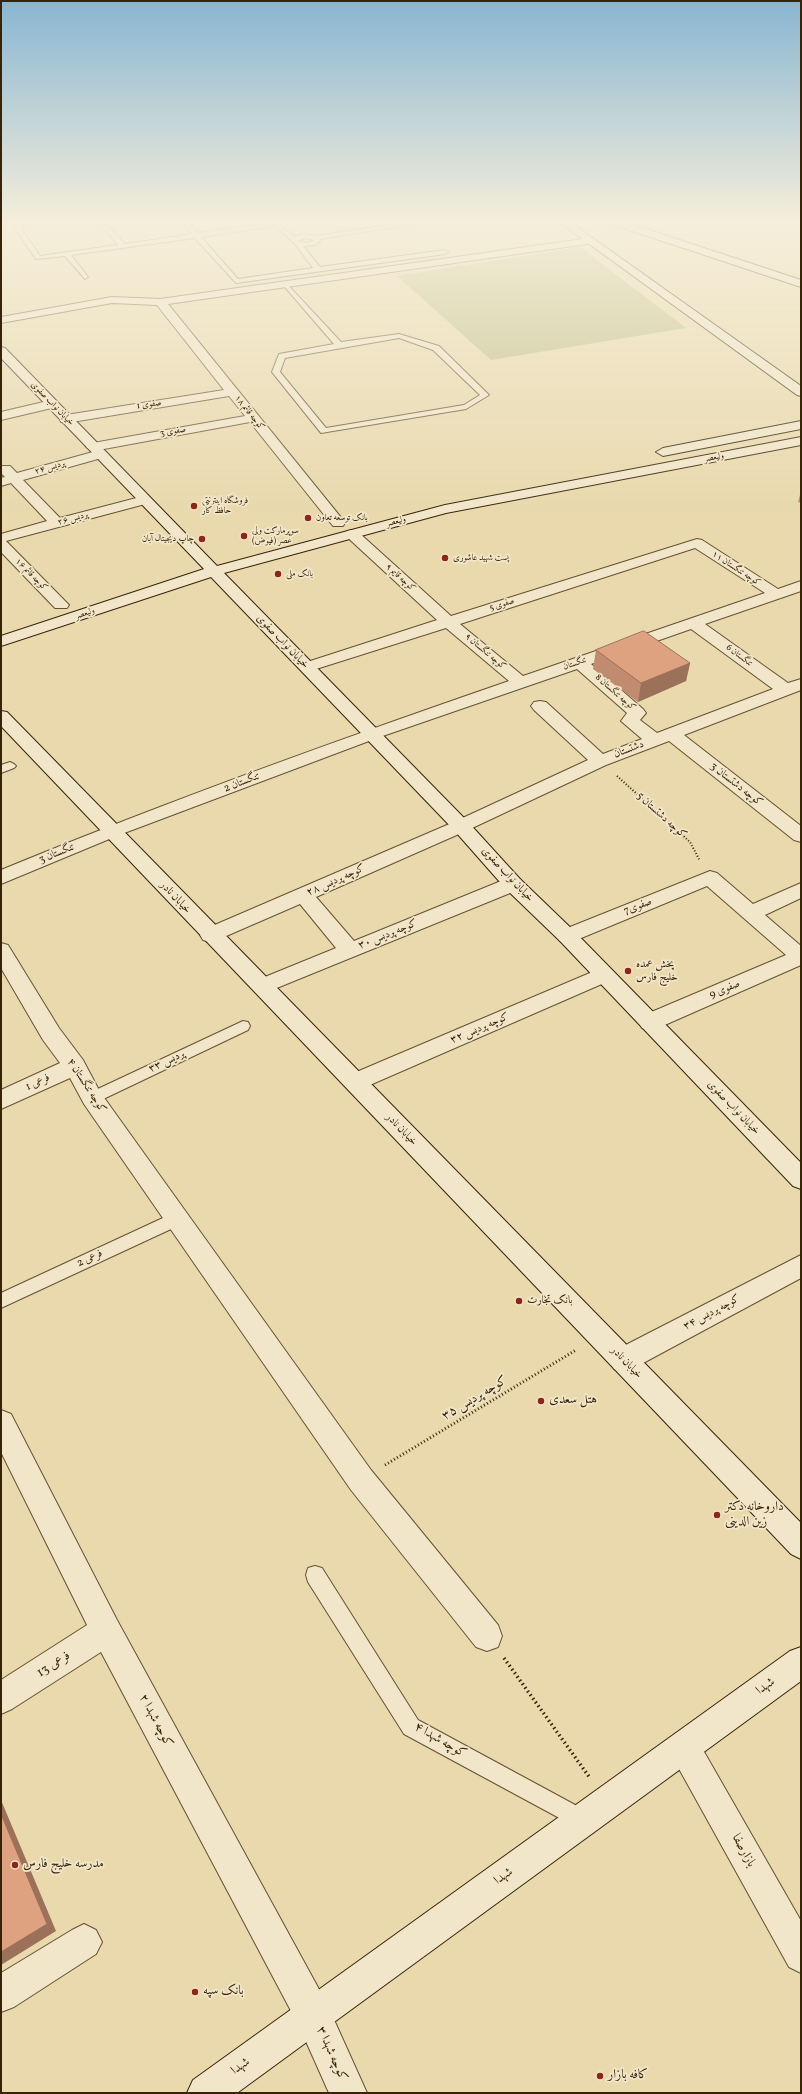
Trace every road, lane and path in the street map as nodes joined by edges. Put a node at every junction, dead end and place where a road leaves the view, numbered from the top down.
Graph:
1 (174, 320) edge
2 (317, 320) edge
3 (700, 320) edge
4 (339, 345) junction
5 (1, 351) edge
6 (232, 392) junction
7 (801, 392) edge
8 (52, 404) junction
9 (1, 416) edge
10 (253, 418) junction
11 (66, 419) junction
12 (801, 425) edge
13 (801, 441) edge
14 (96, 450) junction
15 (648, 455) dead end
16 (1, 466) edge
17 (8, 480) edge
18 (517, 480) dead end
19 (530, 493) junction
20 (144, 500) junction
21 (352, 519) dead end
22 (56, 523) junction
23 (338, 523) junction
24 (323, 527) dead end
25 (352, 534) junction
26 (1, 538) edge
27 (697, 543) joint
28 (1, 544) edge
29 (240, 550) dead end
30 (188, 565) dead end
31 (208, 566) junction
32 (801, 586) edge
33 (776, 594) junction
34 (76, 601) dead end
35 (61, 605) junction
36 (46, 610) dead end
37 (448, 622) junction
38 (693, 623) junction
39 (1, 641) edge
40 (579, 662) junction
41 (307, 667) junction
42 (521, 683) junction
43 (794, 687) edge
44 (540, 706) dead end
45 (1, 716) edge
46 (371, 734) junction
47 (672, 734) junction
48 (655, 740) junction
49 (600, 761) junction
50 (461, 826) junction
51 (112, 831) junction
52 (801, 836) edge
53 (1, 877) edge
54 (710, 878) junction
55 (513, 884) junction
56 (801, 890) edge
57 (303, 895) junction
58 (751, 913) junction
59 (210, 935) junction
60 (567, 936) junction
61 (1, 950) edge
62 (350, 950) junction
63 (801, 957) edge
64 (604, 975) junction
65 (262, 986) junction
66 (650, 1022) junction
67 (243, 1026) dead end
68 (75, 1066) junction
69 (355, 1082) junction
70 (92, 1098) junction
71 (1, 1100) edge
72 (801, 1178) edge
73 (178, 1218) junction
74 (801, 1266) edge
75 (1, 1301) edge
76 (600, 1336) junction
77 (623, 1360) junction
78 (1, 1424) edge
79 (361, 1480) junction
80 (801, 1544) edge
81 (315, 1575) dead end
82 (106, 1631) junction
83 (487, 1636) joint
84 (801, 1662) edge
85 (1, 1698) edge
86 (684, 1746) junction
87 (595, 1811) junction
88 (84, 1942) dead end
89 (801, 1955) edge
90 (1, 1994) edge
91 (313, 2015) junction
92 (206, 2093) edge
93 (348, 2093) edge

1 - 6 street, کوچه قائم ۱۸
2 - 4 lane
3 - 7 street
4 - 4 lane
5 - 8 street, خیابان نواب صفوی
6 - 10 street, کوچه قائم ۱۸
6 - 11 street, صفوی 1
8 - 9 street
8 - 11 street, خیابان نواب صفوی
10 - 14 street, صفوی 3
10 - 23 street, کوچه قائم ۱۸
11 - 14 street, خیابان نواب صفوی
12 - 15 street, ولیعصر
13 - 19 street, ولیعصر
14 - 17 street, پردیس ۲۴
14 - 20 street, خیابان نواب صفوی
16 - 17 street
17 - 22 street
18 - 19 street
19 - 25 street, ولیعصر
20 - 22 street, پردیس ۲۶
20 - 31 street, خیابان نواب صفوی
21 - 23 street
22 - 26 street, پردیس ۲۶
23 - 24 street
25 - 31 street, ولیعصر
25 - 37 street, کوچه قایم ۹
27 - 33 street, کوچه تنگستان ۱۱
27 - 37 street, صفوی 5
28 - 35 street, کوچه قائم ۱۶
29 - 31 street, ولیعصر
30 - 31 street, ولیعصر
31 - 39 street, ولیعصر
31 - 41 street, خیابان نواب صفوی
32 - 33 street, تنگستان
33 - 38 street, تنگستان
34 - 35 street, ولیعصر
35 - 36 street, ولیعصر
37 - 41 street, صفوی 5
37 - 42 street, کوچه تنگستان ۹
38 - 40 street, تنگستان
38 - 43 street, تنگستان 6
40 - 42 street, تنگستان
40 - 48 street, کوچه تنگستان 8
41 - 46 street, خیابان نواب صفوی
42 - 46 street, تنگستان
43 - 47 street, دشتستان
44 - 49 street
45 - 51 street, خیابان نادر
46 - 50 street, خیابان نواب صفوی
46 - 51 street, تنگستان 2
47 - 48 street, دشتستان
47 - 52 street, کوچه دشتستان 3
48 - 49 street, دشتستان
49 - 50 street, دشتستان
49 - 54 path, کوچه دشتستان 5
50 - 55 street, خیابان نواب صفوی
50 - 57 street, کوچه پردیس ۲۸
51 - 53 street, تنگستان 3
51 - 59 street, خیابان نادر
54 - 58 street
54 - 60 street, صفوی7
55 - 60 street, خیابان نواب صفوی
55 - 62 street, کوچه پردیس ۳۰
56 - 58 street
57 - 59 street, کوچه پردیس ۲۸
57 - 62 street
58 - 63 street
59 - 65 street, خیابان نادر
60 - 64 street, خیابان نواب صفوی
61 - 68 street, کوچه تنگستان ۴
62 - 65 street, کوچه پردیس ۳۰
63 - 66 street, صفوی 9
64 - 66 street, خیابان نواب صفوی
64 - 69 street, کوچه پردیس ۳۲
65 - 69 street, خیابان نادر
66 - 72 street, خیابان نواب صفوی
67 - 70 lane, پردیس ۳۳
68 - 70 street, کوچه تنگستان ۴
68 - 71 street, فرعی 1
69 - 76 street, خیابان نادر
70 - 73 street, کوچه تنگستان ۴
73 - 75 lane, فرعی 2
73 - 79 street, کوچه تنگستان ۴
74 - 77 street, کوچه پردیس ۳۴
76 - 77 street, خیابان نادر
76 - 79 path, کوچه پردیس ۳۵
77 - 80 street, خیابان نادر
78 - 82 street, کوچه شهدا ۲
79 - 83 street, کوچه تنگستان ۴
81 - 87 lane, کوچه شهدا ۴
82 - 85 street, فرعی 13
82 - 91 street, کوچه شهدا ۲
83 - 87 path
84 - 86 street, شهدا
86 - 87 street, شهدا
86 - 89 street, بازارصفا
87 - 91 street, شهدا
88 - 90 street
91 - 92 street, شهدا
91 - 93 street, کوچه شهدا ۳

